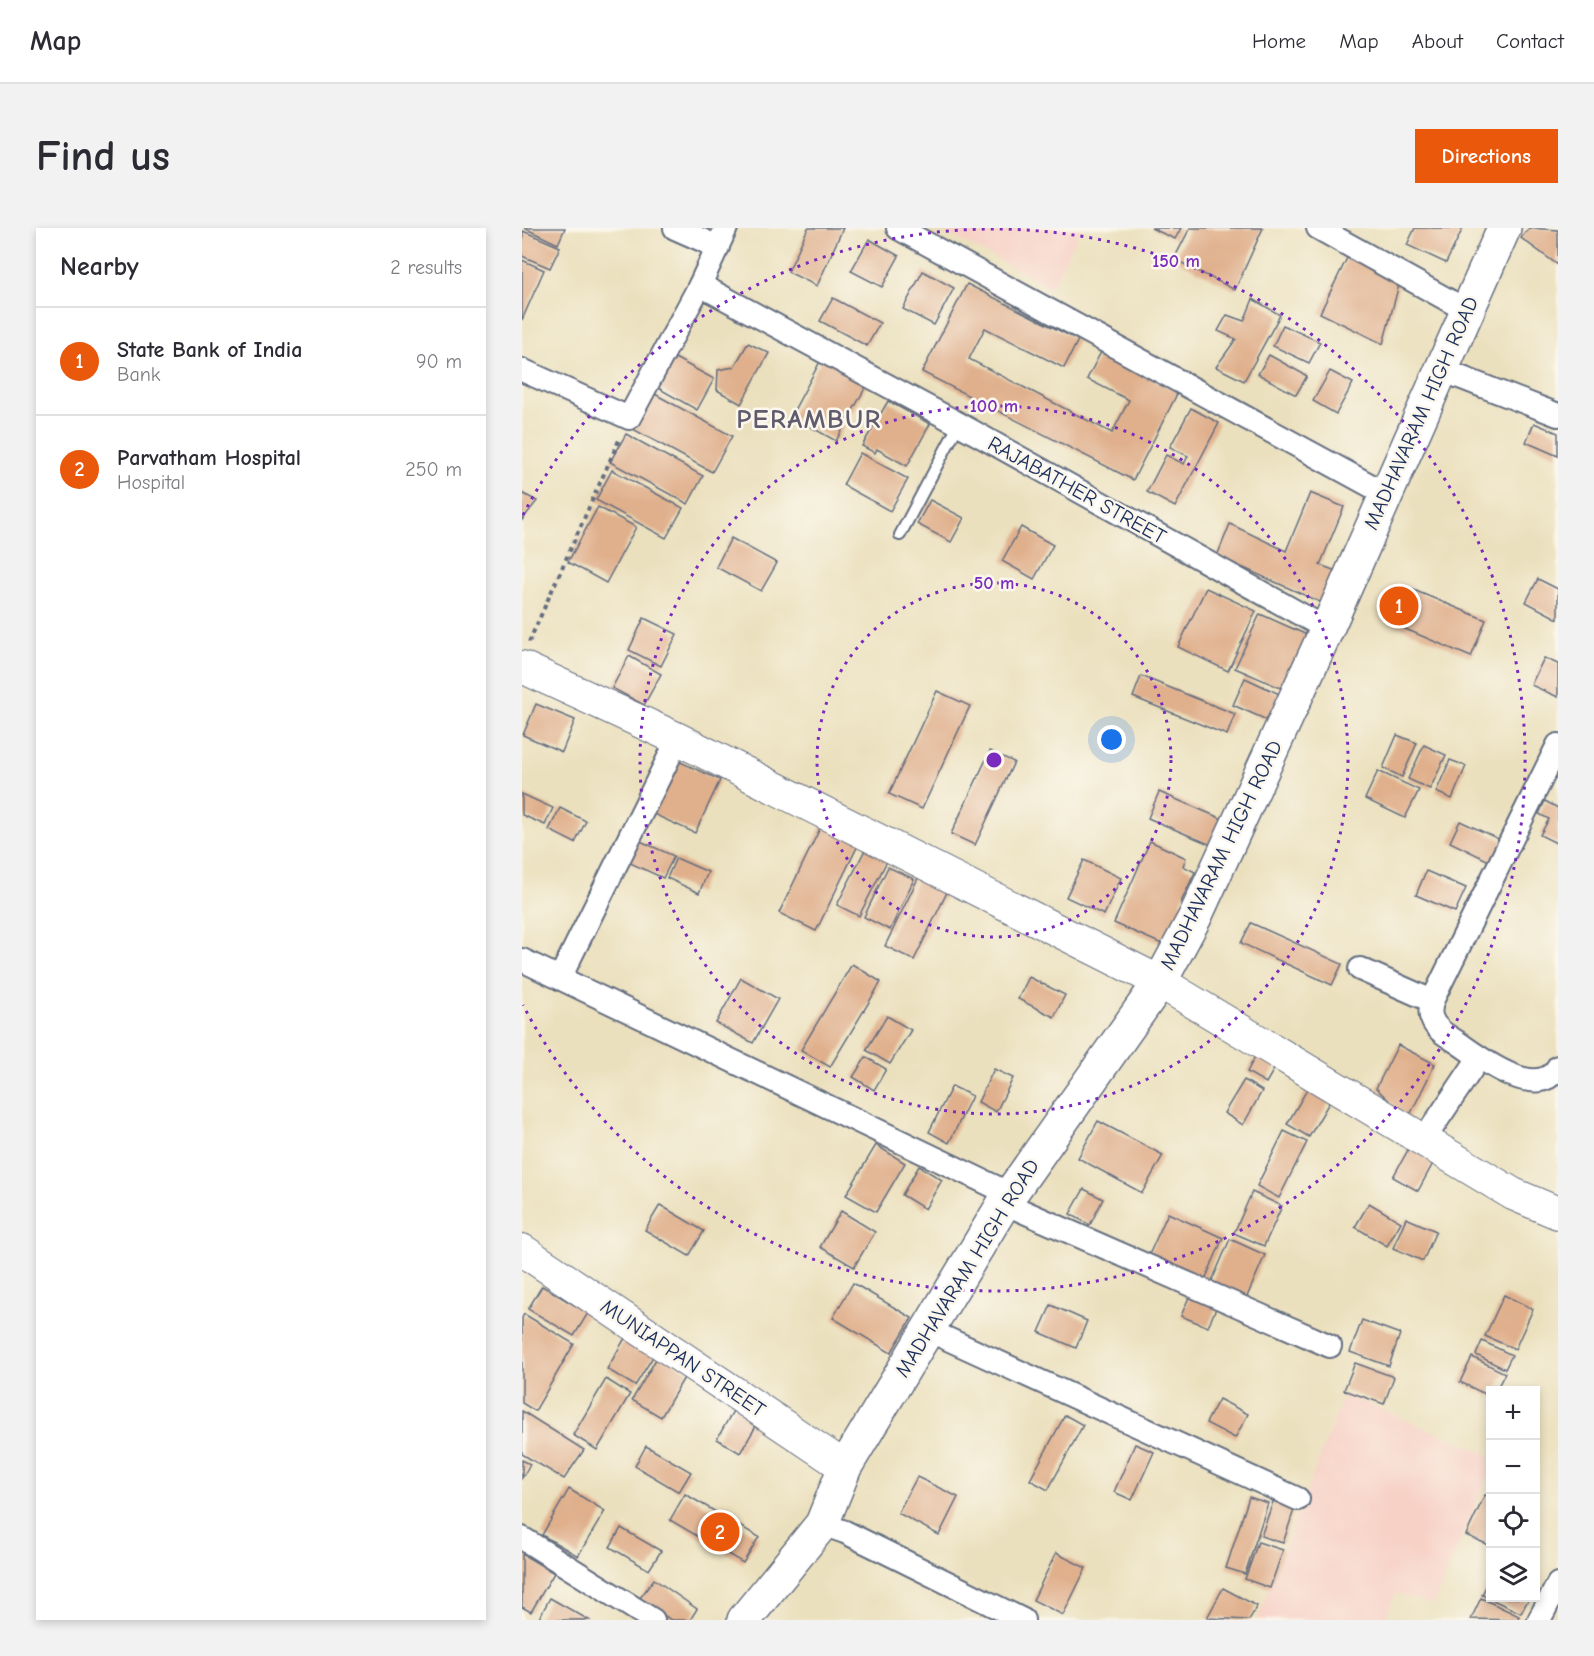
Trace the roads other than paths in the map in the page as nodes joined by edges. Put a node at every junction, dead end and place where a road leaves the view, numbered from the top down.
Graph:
1 (675, 228) edge
2 (898, 228) edge
3 (1318, 228) edge
4 (1504, 228) edge
5 (722, 238) edge
6 (700, 285) junction
7 (1466, 310) junction
8 (1439, 369) junction
9 (522, 370) edge
10 (1558, 415) edge
11 (959, 424) junction
12 (1386, 494) junction
13 (900, 535) dead end
14 (1327, 629) junction
15 (524, 657) edge
16 (678, 739) junction
17 (1558, 745) edge
18 (522, 960) edge
19 (1360, 969) dead end
20 (560, 978) junction
21 (1160, 982) junction
22 (1432, 1001) junction
23 (1479, 1058) junction
24 (1558, 1067) edge
25 (1423, 1141) junction
26 (1007, 1198) junction
27 (1558, 1213) edge
28 (522, 1250) edge
29 (928, 1330) junction
30 (1330, 1346) dead end
31 (845, 1467) junction
32 (1298, 1499) dead end
33 (822, 1524) junction
34 (522, 1538) edge
35 (1558, 1584) edge
36 (653, 1620) edge
37 (744, 1620) edge
38 (1023, 1620) edge
39 (1539, 1620) edge

1 - 5 street
2 - 12 street
3 - 7 street
4 - 7 main road, MADHAVARAM HIGH ROAD
5 - 6 street
6 - 9 street
6 - 11 street, RAJABATHER STREET
7 - 8 main road, MADHAVARAM HIGH ROAD
8 - 10 street
8 - 12 main road, MADHAVARAM HIGH ROAD
11 - 13 lane
11 - 14 street, RAJABATHER STREET
12 - 14 main road, MADHAVARAM HIGH ROAD
14 - 21 main road, MADHAVARAM HIGH ROAD
15 - 16 street
16 - 20 street
16 - 21 street
17 - 22 street
18 - 20 street
19 - 22 street
20 - 26 street
21 - 25 street
21 - 26 main road, MADHAVARAM HIGH ROAD
22 - 23 street
23 - 24 street
23 - 25 street
25 - 27 street
26 - 29 main road, MADHAVARAM HIGH ROAD
26 - 30 street
28 - 31 street, MUNIAPPAN STREET
29 - 31 main road, MADHAVARAM HIGH ROAD
29 - 32 street
31 - 33 main road, MADHAVARAM HIGH ROAD
33 - 37 main road, MADHAVARAM HIGH ROAD
33 - 38 street
34 - 36 street
35 - 39 street

